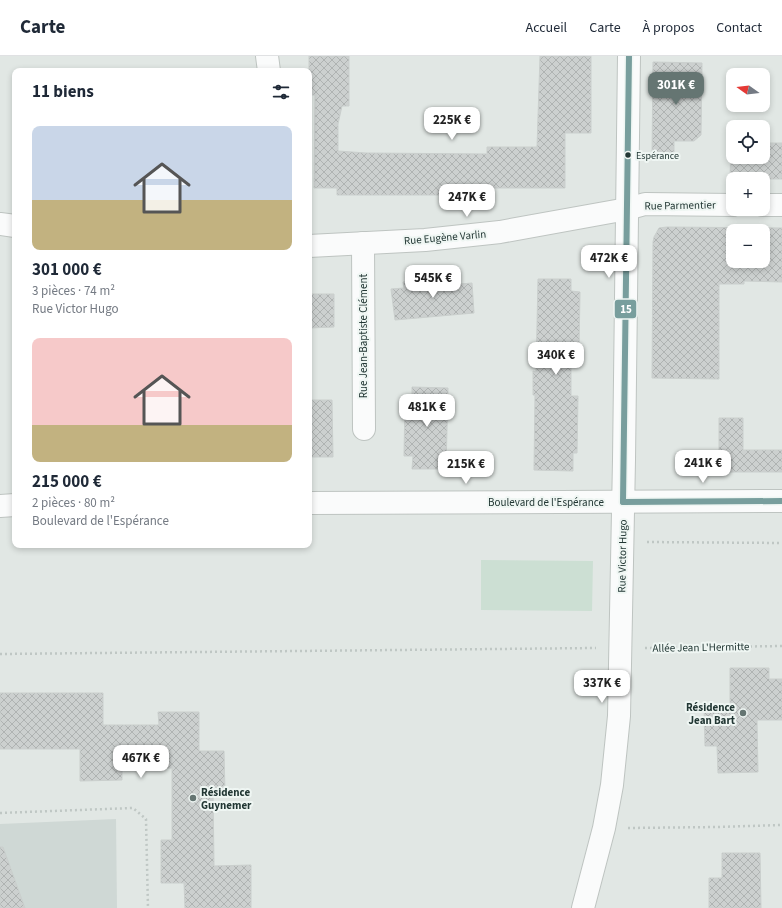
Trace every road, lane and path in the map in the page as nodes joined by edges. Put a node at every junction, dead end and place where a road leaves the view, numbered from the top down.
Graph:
1 (267, 56) edge
2 (629, 56) edge
3 (269, 68) edge
4 (726, 205) edge
5 (770, 205) edge
6 (782, 205) edge
7 (627, 209) junction
8 (0, 224) edge
9 (12, 226) edge
10 (363, 243) junction
11 (312, 246) edge
12 (364, 429) dead end
13 (782, 501) edge
14 (623, 502) junction
15 (312, 503) edge
16 (12, 505) edge
17 (0, 506) edge
18 (623, 541) junction
19 (782, 543) edge
20 (782, 646) edge
21 (620, 648) junction
22 (0, 654) edge
23 (0, 813) edge
24 (782, 824) edge
25 (604, 828) junction
26 (148, 908) edge
27 (583, 908) edge

1 - 3 street
2 - 7 street, Rue Victor Hugo
4 - 7 street, Rue Parmentier
5 - 6 street
7 - 10 street, Rue Eugène Varlin
7 - 14 street, Rue Victor Hugo
8 - 9 street
10 - 11 street, Rue Eugène Varlin
10 - 12 street, Rue Jean-Baptiste Clément
13 - 14 street, Boulevard de l'Espérance
14 - 15 street, Boulevard de l'Espérance
14 - 18 street, Rue Victor Hugo
16 - 17 street
18 - 19 path
18 - 21 street, Rue Victor Hugo
20 - 21 path, Allée Jean L'Hermitte
21 - 22 path, Allée Jean L'Hermitte
21 - 25 street, Rue Victor Hugo
23 - 26 path
24 - 25 path
25 - 27 street, Rue Victor Hugo

